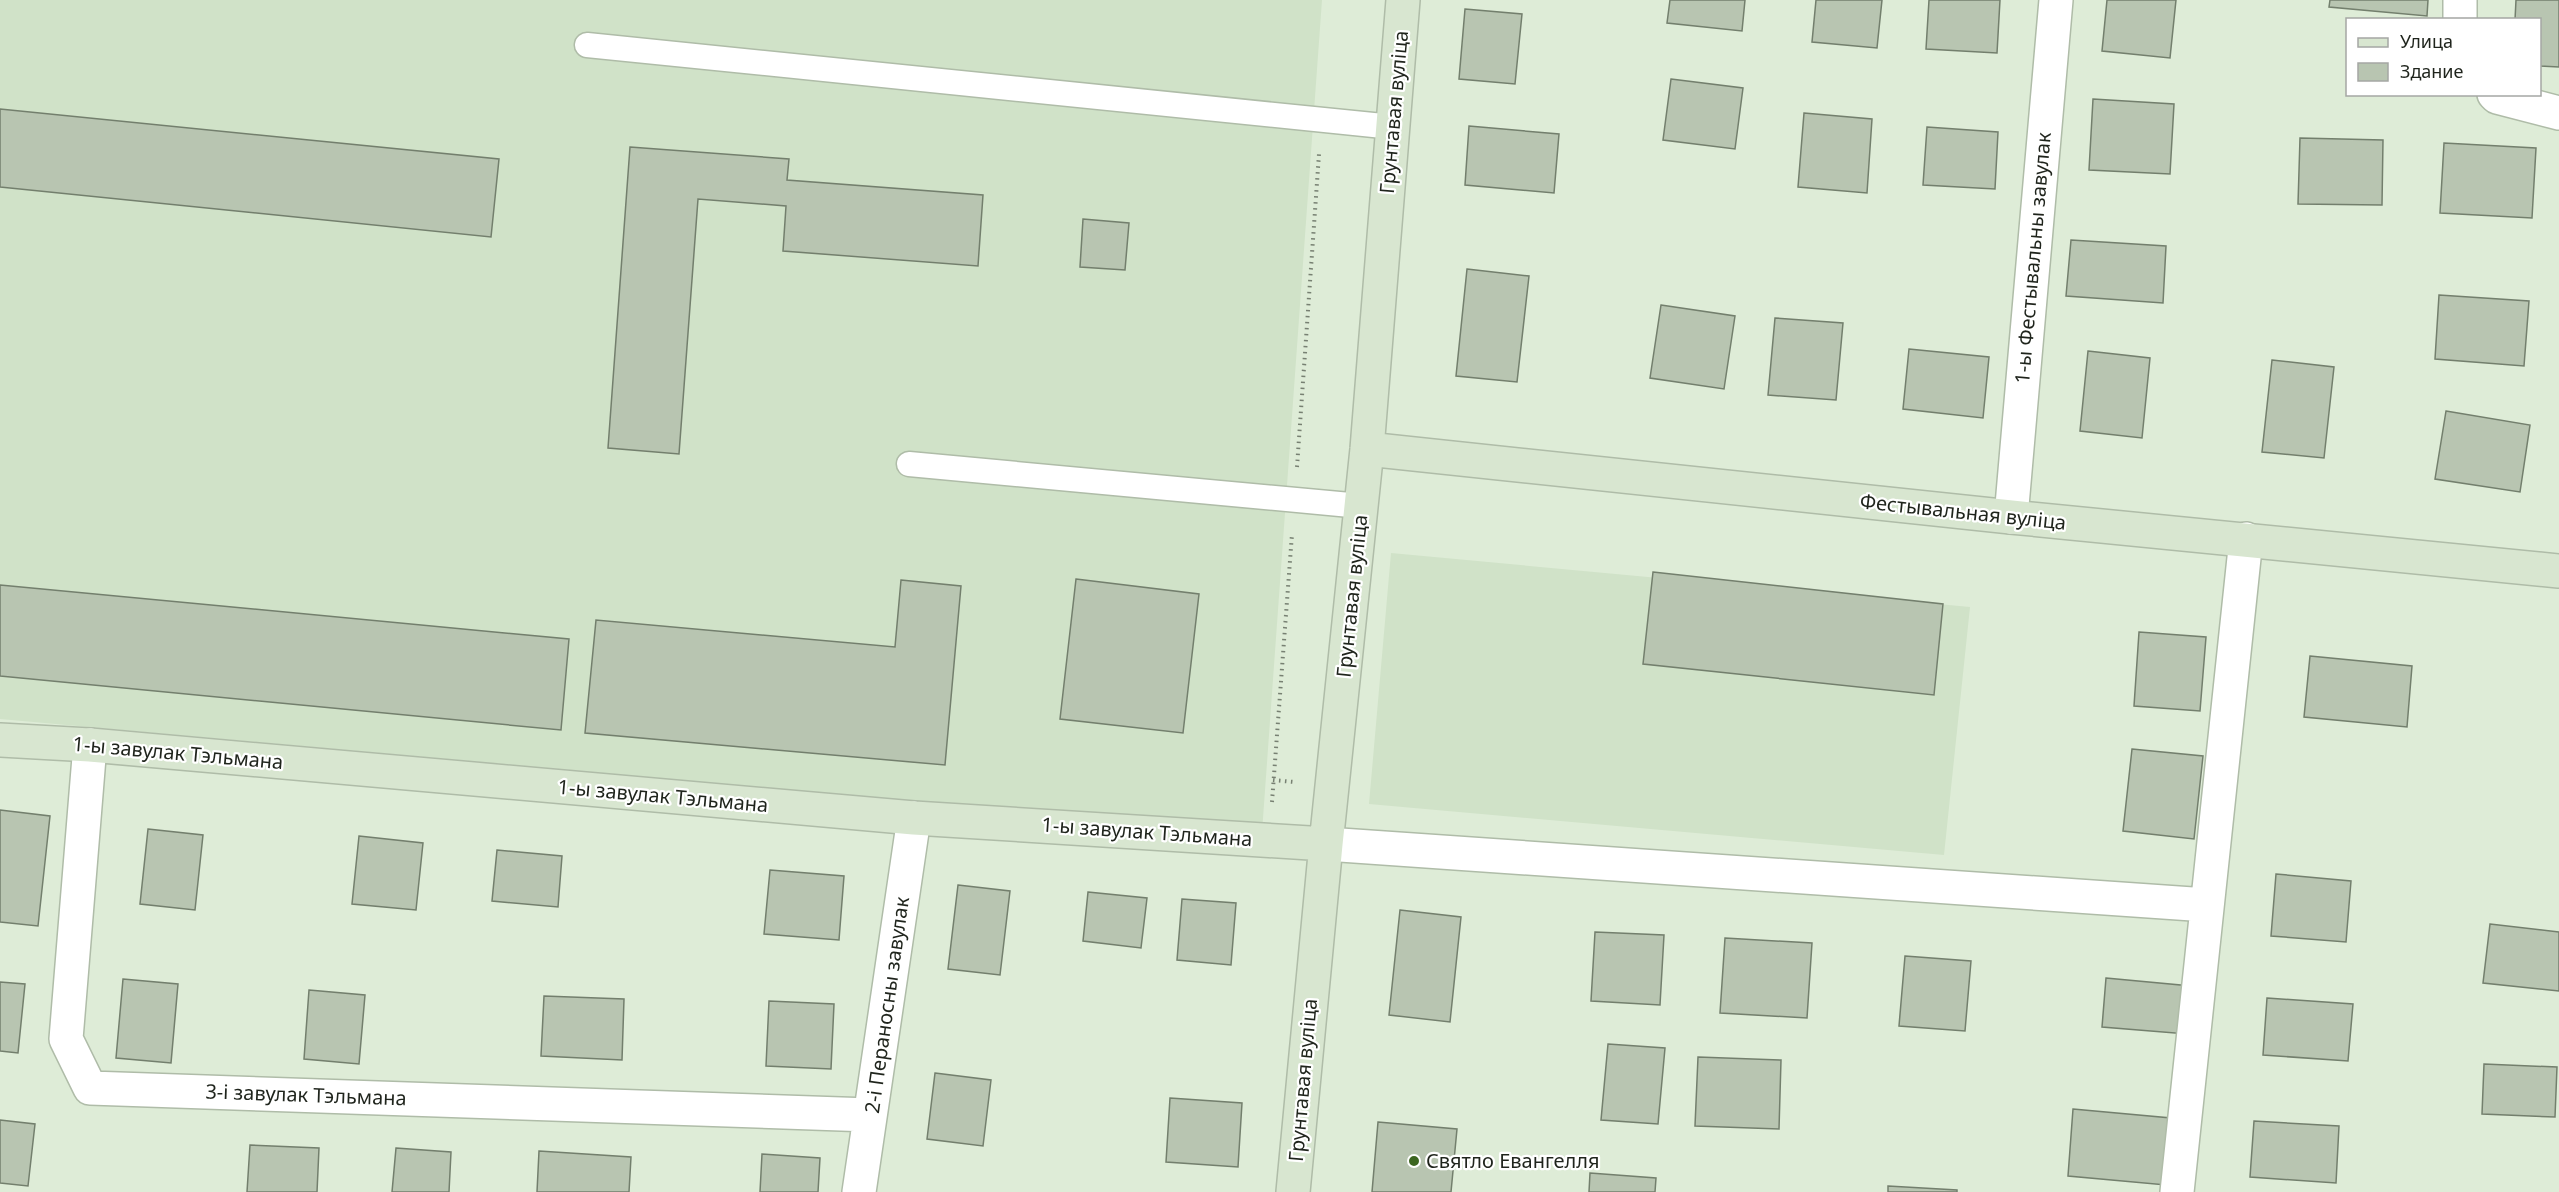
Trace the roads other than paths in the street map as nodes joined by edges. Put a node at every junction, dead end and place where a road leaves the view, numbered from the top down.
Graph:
1 (1403, 0) edge
2 (2056, 0) edge
3 (2460, 0) edge
4 (2460, 18) edge
5 (587, 45) dead end
6 (2501, 96) edge
7 (2559, 113) edge
8 (1393, 128) junction
9 (1367, 449) junction
10 (909, 464) dead end
11 (1361, 506) junction
12 (2010, 517) junction
13 (2246, 539) junction
14 (2559, 571) edge
15 (0, 740) edge
16 (90, 745) junction
17 (914, 818) junction
18 (1326, 844) junction
19 (2207, 906) junction
20 (870, 1115) junction
21 (859, 1192) edge
22 (1293, 1192) edge
23 (2177, 1192) edge

1 - 8 main road, Грунтавая вуліца
2 - 12 street, 1-ы Фестывальны завулак
3 - 4 street
5 - 8 lane
6 - 7 street
8 - 9 main road, Грунтавая вуліца
9 - 11 main road, Грунтавая вуліца
9 - 12 main road, Фестывальная вуліца
10 - 11 lane
11 - 18 main road, Грунтавая вуліца
12 - 13 main road, Фестывальная вуліца
13 - 14 main road, Фестывальная вуліца
13 - 19 street
15 - 16 main road, 1-ы завулак Тэльмана
16 - 17 main road, 1-ы завулак Тэльмана
16 - 20 street, 3-і завулак Тэльмана
17 - 18 main road, 1-ы завулак Тэльмана
17 - 20 street, 2-і Пераносны завулак
18 - 19 street
18 - 22 main road, Грунтавая вуліца
19 - 23 street
20 - 21 street, 2-і Пераносны завулак

